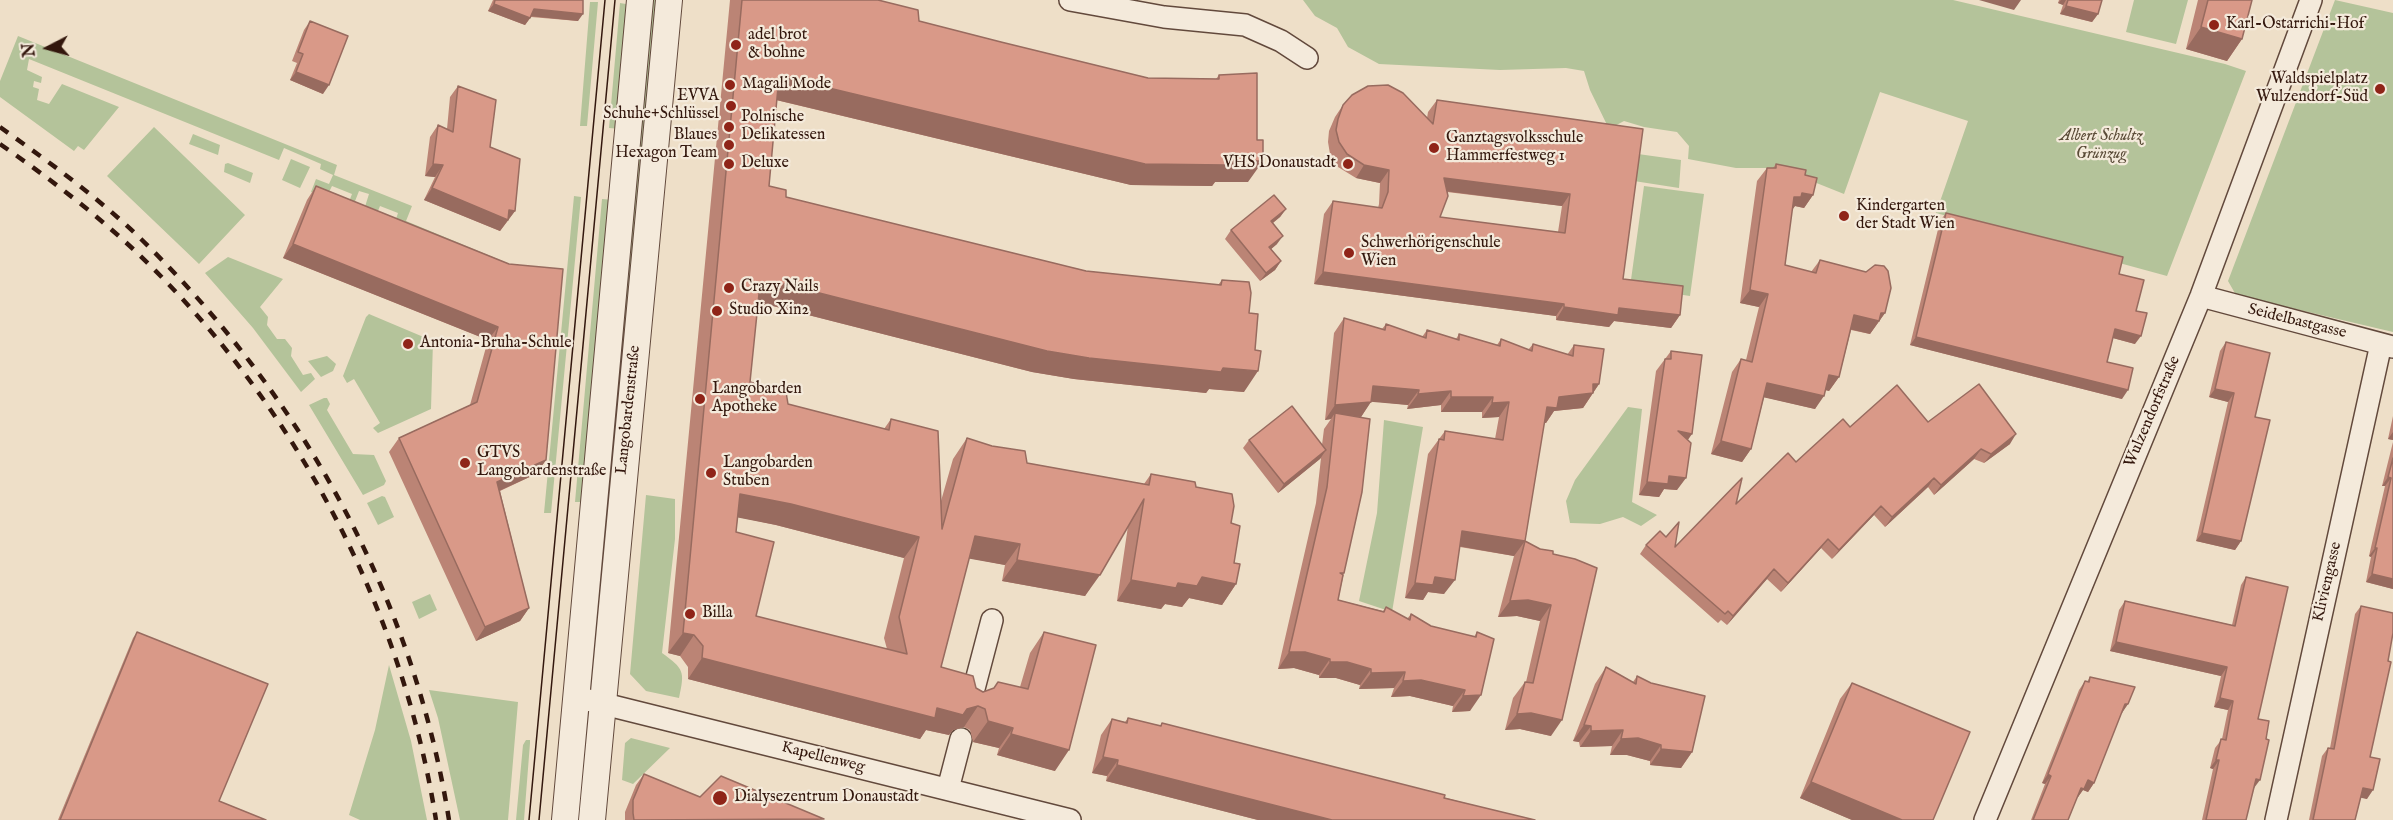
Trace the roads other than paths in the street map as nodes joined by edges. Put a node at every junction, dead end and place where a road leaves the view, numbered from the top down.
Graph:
1 (640, 0) edge
2 (669, 0) edge
3 (1070, 0) edge
4 (2311, 0) edge
5 (1307, 58) dead end
6 (2201, 296) junction
7 (2387, 345) edge
8 (992, 620) dead end
9 (576, 698) junction
10 (971, 700) edge
11 (602, 702) junction
12 (961, 739) edge
13 (948, 789) junction
14 (565, 820) edge
15 (592, 820) edge
16 (1070, 820) edge
17 (1985, 820) edge
18 (2276, 820) edge

1 - 9 street, Langobardenstraße
2 - 11 street, Langobardenstraße
3 - 5 street
4 - 6 street, Wulzendorfstraße
6 - 7 street, Seidelbastgasse
6 - 17 street, Wulzendorfstraße
7 - 18 street, Kliviengasse
8 - 10 street
9 - 11 street, Kapellenweg
9 - 14 street, Langobardenstraße
11 - 13 street, Kapellenweg
11 - 15 street, Langobardenstraße
12 - 13 street
13 - 16 street, Kapellenweg

